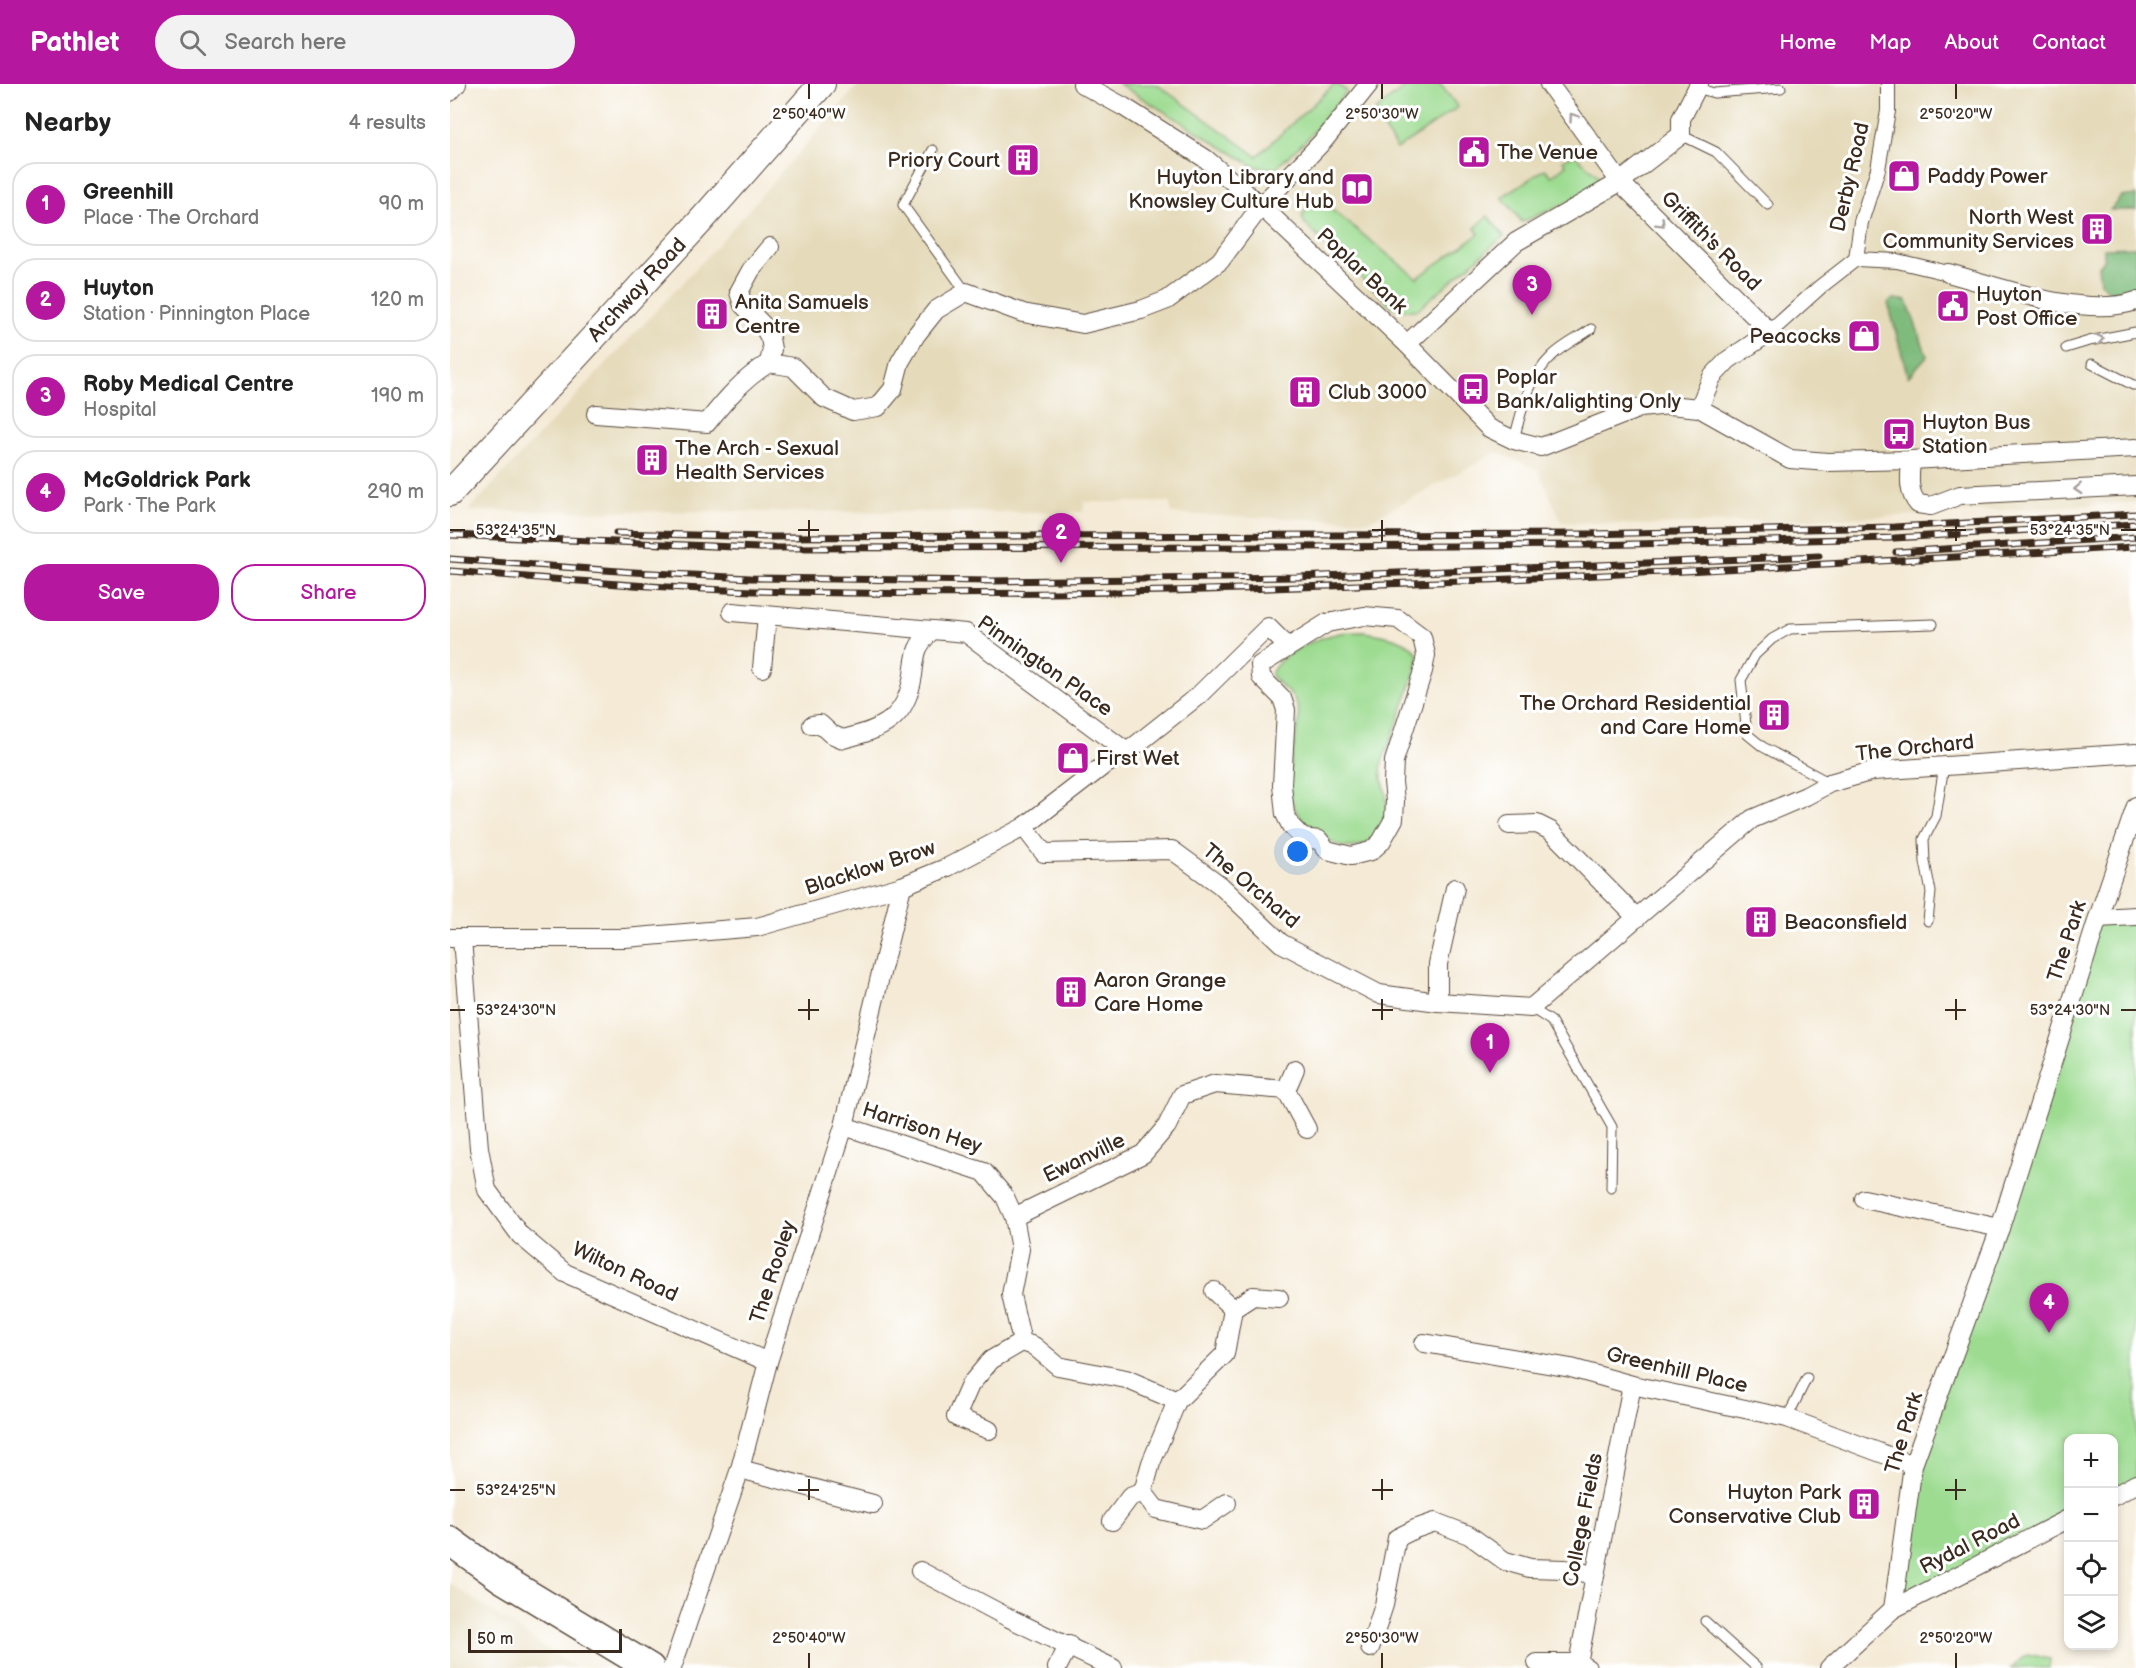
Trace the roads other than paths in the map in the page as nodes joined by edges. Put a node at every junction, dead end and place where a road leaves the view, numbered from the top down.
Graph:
1 (457, 84) edge
2 (822, 84) edge
3 (1082, 84) edge
4 (1369, 84) edge
5 (1549, 84) edge
6 (1888, 84) edge
7 (1698, 86) edge
8 (1781, 88) dead end
9 (450, 92) edge
10 (1681, 135) junction
11 (933, 150) dead end
12 (1620, 182) junction
13 (1768, 205) dead end
14 (1261, 206) junction
15 (771, 247) dead end
16 (1856, 259) junction
17 (1948, 273) joint
18 (966, 292) junction
19 (2136, 301) edge
20 (1591, 329) dead end
21 (2136, 332) edge
22 (1770, 333) junction
23 (1407, 344) junction
24 (2066, 348) dead end
25 (770, 363) junction
26 (2092, 364) dead end
27 (2136, 384) edge
28 (1699, 408) junction
29 (596, 414) dead end
30 (1514, 440) junction
31 (2136, 448) edge
32 (1911, 460) junction
33 (2136, 486) edge
34 (450, 493) edge
35 (732, 612) dead end
36 (767, 616) junction
37 (1933, 624) dead end
38 (932, 630) junction
39 (1288, 646) junction
40 (762, 668) dead end
41 (812, 725) dead end
42 (1127, 752) junction
43 (2136, 753) edge
44 (1944, 766) junction
45 (1830, 783) junction
46 (2136, 807) edge
47 (1509, 825) dead end
48 (1024, 827) junction
49 (902, 886) junction
50 (1455, 888) dead end
51 (2136, 916) edge
52 (1637, 918) junction
53 (2098, 918) junction
54 (1928, 921) dead end
55 (456, 938) edge
56 (1437, 1002) junction
57 (1531, 1008) junction
58 (1295, 1069) dead end
59 (1286, 1090) junction
60 (844, 1126) junction
61 (1307, 1128) dead end
62 (1611, 1188) dead end
63 (1864, 1199) dead end
64 (1014, 1217) junction
65 (2000, 1228) junction
66 (1214, 1291) dead end
67 (1279, 1298) dead end
68 (1233, 1309) junction
69 (1022, 1342) junction
70 (1424, 1343) dead end
71 (768, 1362) junction
72 (1807, 1378) dead end
73 (1632, 1385) junction
74 (1177, 1401) junction
75 (1787, 1418) junction
76 (989, 1430) dead end
77 (1913, 1465) junction
78 (740, 1469) junction
79 (2136, 1484) edge
80 (1143, 1492) junction
81 (2118, 1494) edge
82 (1227, 1503) dead end
83 (873, 1504) dead end
84 (1112, 1521) dead end
85 (2064, 1521) edge
86 (450, 1541) edge
87 (920, 1571) dead end
88 (1595, 1575) junction
89 (1893, 1609) junction
90 (1706, 1621) dead end
91 (1069, 1645) junction
92 (1370, 1648) dead end
93 (1538, 1663) dead end
94 (1583, 1665) edge
95 (650, 1668) edge
96 (672, 1668) edge
97 (1057, 1668) edge
98 (1113, 1668) edge
99 (1757, 1668) edge
100 (1829, 1668) edge

1 - 9 street
2 - 34 main road, Archway Road
3 - 14 street, Poplar Bank
4 - 14 street
12 -> 5 street, Griffith's Road
6 - 16 street, Derby Road
7 - 8 lane
7 - 10 street
10 - 12 street
10 - 13 lane
11 - 18 lane
12 -> 22 street, Griffith's Road
12 - 23 street
14 - 18 street
14 - 23 street, Poplar Bank
15 - 25 street
16 - 17 street, Derby Road
16 - 22 street
17 - 19 street
18 - 25 street
20 - 30 lane
24 -> 21 lane
22 - 28 street
23 - 30 street, Poplar Bank
25 - 29 street
26 - 27 lane
28 - 30 street
28 - 32 street
31 - 32 street
33 -> 32 street
35 - 36 street, Pinnington Place
36 - 38 street, Pinnington Place
36 - 40 street
37 - 45 lane
38 - 41 street
38 - 42 street, Pinnington Place
39 - 39 street
39 - 42 street, Blacklow Brow
42 - 48 street, Blacklow Brow
43 - 44 street, The Orchard
44 - 45 street, The Orchard
44 - 54 lane
45 - 52 street, The Orchard
46 - 53 street, The Park
47 - 52 street
48 - 49 street, Blacklow Brow
48 - 56 street, The Orchard
49 - 55 street, Blacklow Brow
49 - 60 street, The Rooley
50 - 56 street
51 - 53 street
52 - 57 street, The Orchard
53 - 65 street, The Park
55 - 71 street, Wilton Road
56 - 57 street, The Orchard
57 - 62 lane
58 - 59 street
59 - 61 street
59 - 64 street, Ewanville
60 - 64 street, Harrison Hey
60 - 71 street, The Rooley
63 - 65 street
64 - 69 street, Harrison Hey
65 - 77 street, The Park
66 - 68 street
67 - 68 street
68 - 74 street
69 - 74 street
69 - 76 street
70 - 73 street, Greenhill Place
71 - 78 street, The Rooley
72 - 75 lane
73 - 75 street, Greenhill Place
73 - 88 street, College Fields
74 - 80 street
75 - 77 street, Greenhill Place
77 - 89 street, The Park
78 - 83 street
78 - 96 street, The Rooley
79 - 81 street
80 - 82 street
80 - 84 street
85 - 89 street, Rydal Road
86 - 95 main road
87 - 91 street
88 - 92 street
88 - 94 street, College Fields
89 - 100 street
90 - 99 lane
91 - 97 street
91 - 98 street
93 - 94 street

